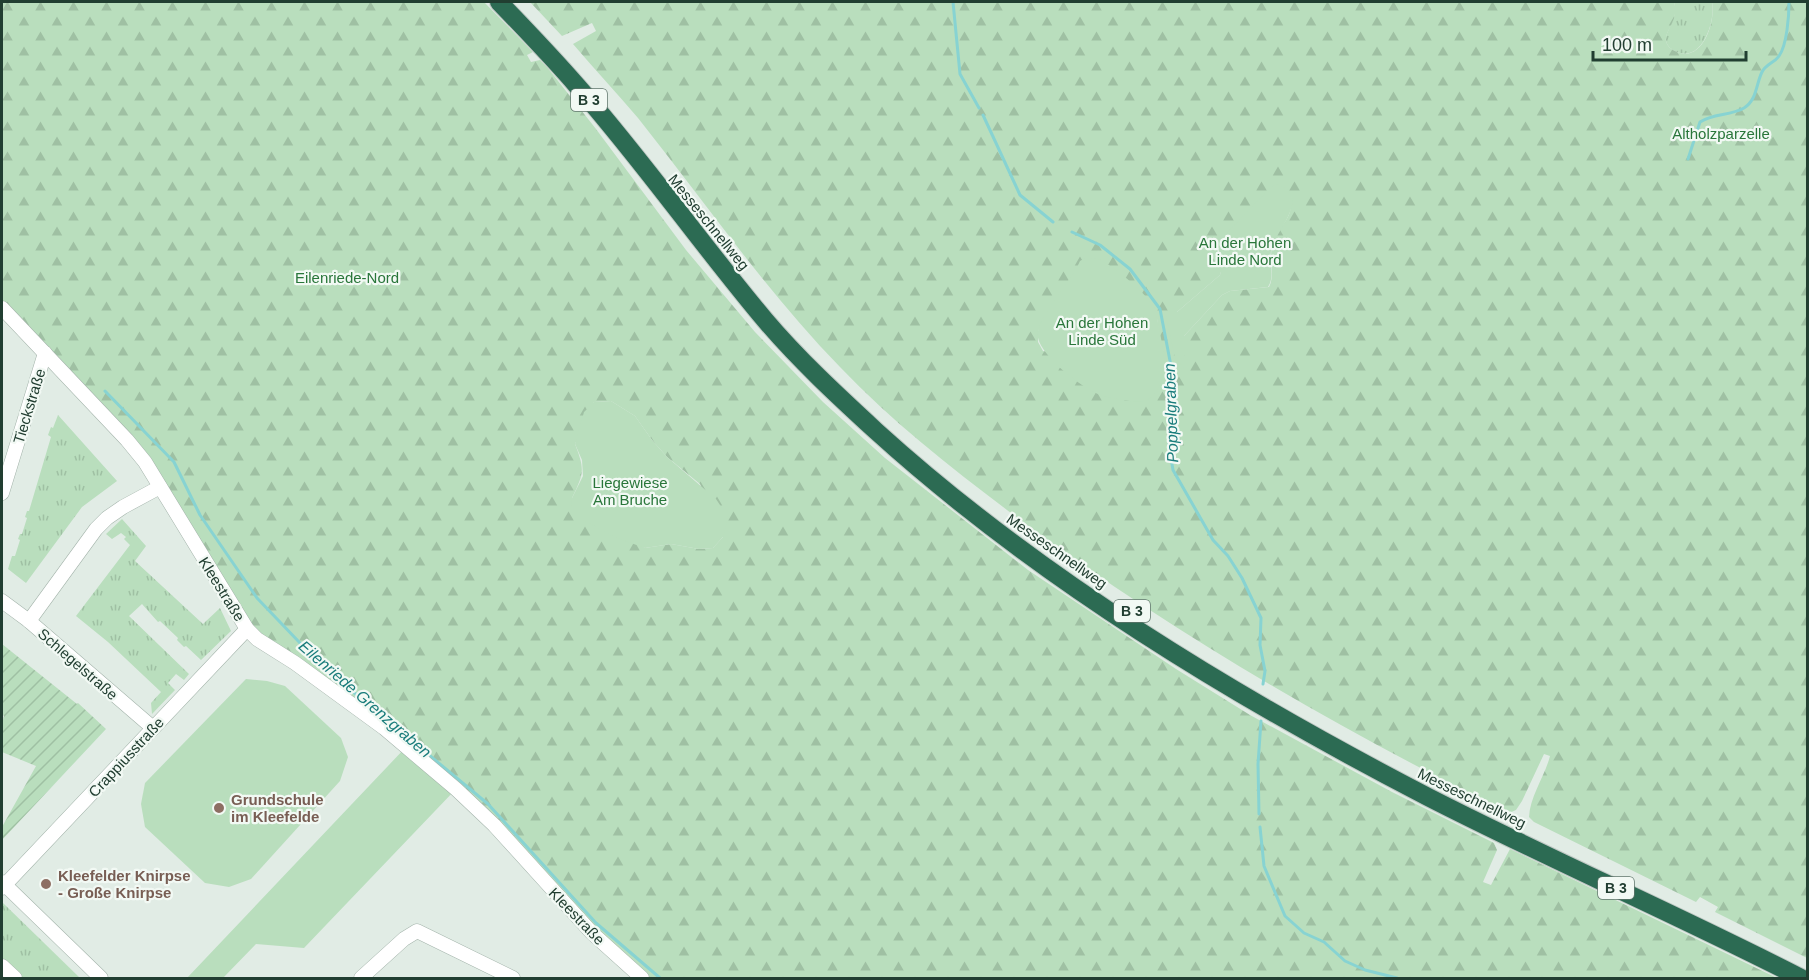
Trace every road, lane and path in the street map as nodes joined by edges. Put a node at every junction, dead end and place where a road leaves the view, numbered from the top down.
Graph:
1 (499, 2) edge
2 (515, 2) edge
3 (2, 308) edge
4 (45, 353) junction
5 (160, 487) junction
6 (2, 493) edge
7 (2, 601) edge
8 (29, 621) junction
9 (247, 629) junction
10 (153, 728) junction
11 (2, 885) edge
12 (2, 966) edge
13 (1808, 969) edge
14 (15, 978) edge
15 (101, 978) edge
16 (361, 978) edge
17 (513, 978) edge
18 (642, 978) edge
19 (1801, 978) edge

1 - 19 highway, Messeschnellweg / B 3
2 - 13 highway, Messeschnellweg / B 3
3 - 4 street, Kleestraße
4 - 5 street, Kleestraße
4 - 6 street, Tieckstraße
5 - 8 street
5 - 9 street, Kleestraße
7 - 8 street, Schlegelstraße
8 - 10 street, Schlegelstraße
9 - 10 street, Crappiusstraße
9 - 18 street, Kleestraße
10 - 11 street, Crappiusstraße
11 - 15 street
12 - 14 street
16 - 17 street

